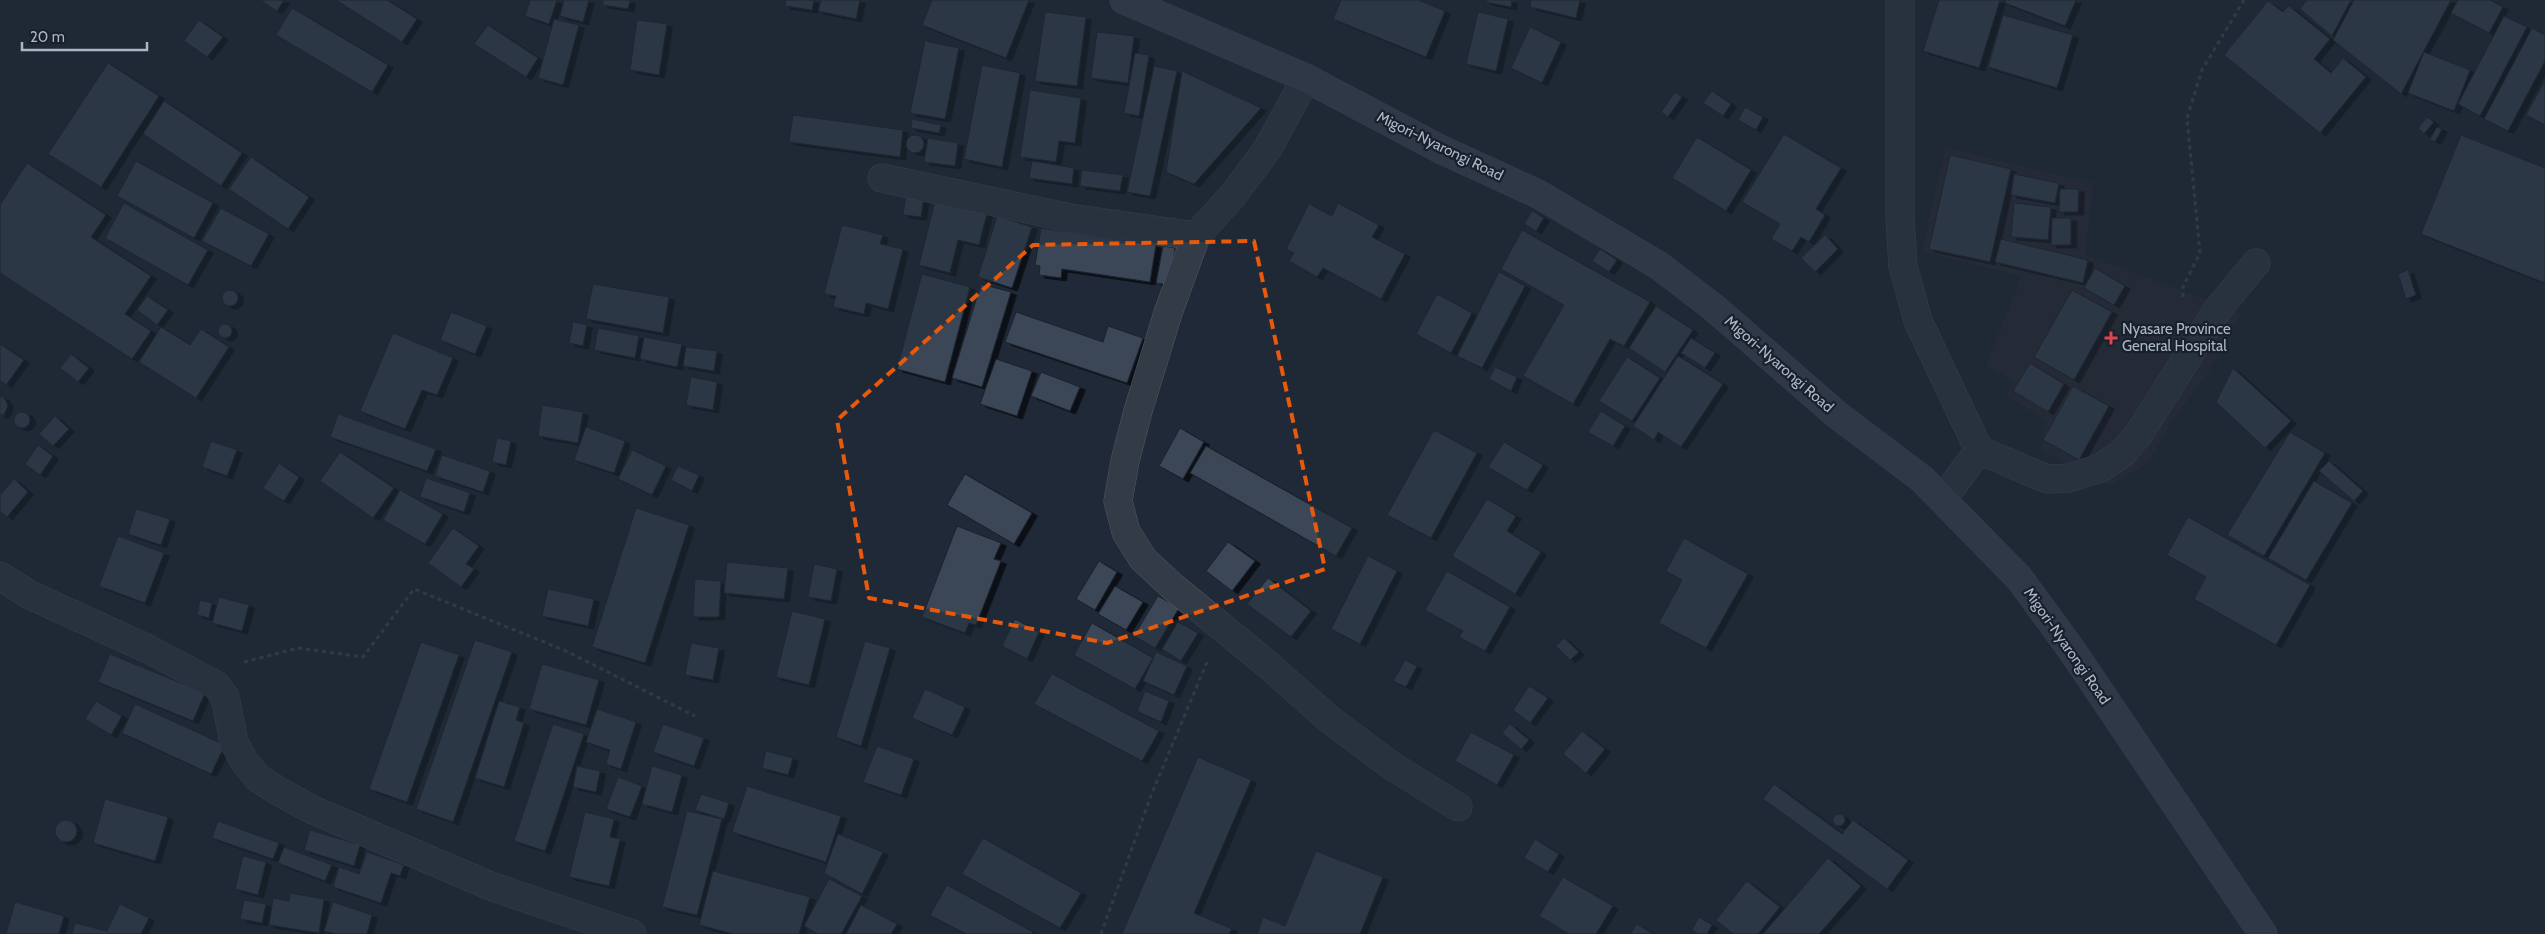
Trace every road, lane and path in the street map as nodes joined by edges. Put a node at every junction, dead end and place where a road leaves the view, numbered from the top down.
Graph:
1 (1124, 0) edge
2 (1900, 0) edge
3 (2244, 0) edge
4 (1306, 78) junction
5 (882, 178) dead end
6 (1196, 236) junction
7 (2256, 263) dead end
8 (2186, 357) junction
9 (1980, 450) junction
10 (1943, 499) junction
11 (0, 576) edge
12 (1222, 627) junction
13 (197, 674) junction
14 (695, 716) dead end
15 (1458, 807) dead end
16 (632, 934) edge
17 (1102, 934) edge
18 (2263, 934) edge

1 - 4 street, Migori-Nyarongi Road
2 - 9 street
3 - 8 path
4 - 6 street
4 - 10 street, Migori-Nyarongi Road
5 - 6 street
6 - 12 street
7 - 8 street
8 - 9 street
9 - 10 street
10 - 18 street, Migori-Nyarongi Road
11 - 13 street
12 - 15 street
12 - 17 path
13 - 14 path
13 - 16 street

